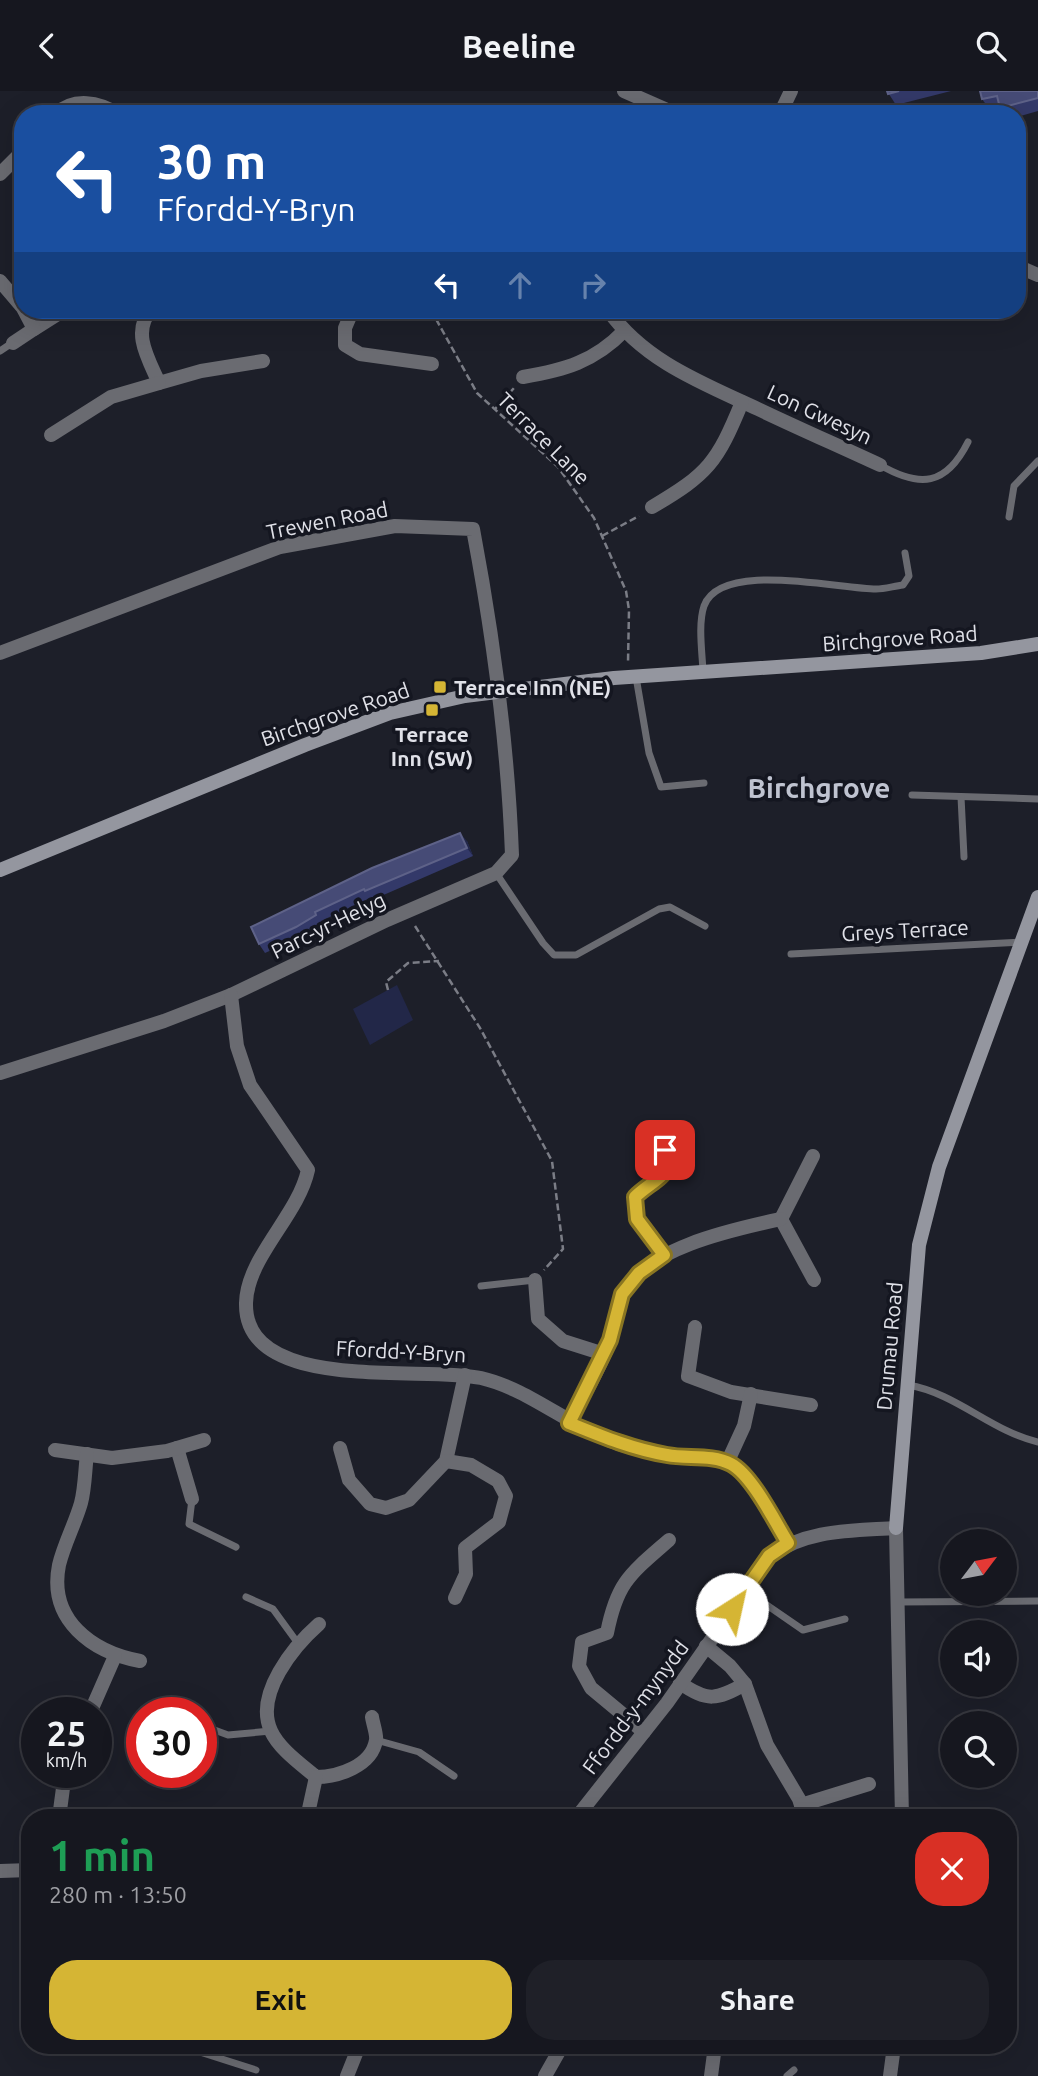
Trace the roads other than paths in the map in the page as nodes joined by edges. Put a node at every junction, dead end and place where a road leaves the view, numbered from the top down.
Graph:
1 (624, 91) edge
2 (76, 97) edge
3 (96, 105) edge
4 (656, 105) edge
5 (14, 160) edge
6 (0, 174) edge
7 (0, 281) edge
8 (14, 298) edge
9 (28, 319) edge
10 (50, 319) edge
11 (145, 319) edge
12 (349, 319) edge
13 (614, 319) edge
14 (34, 329) junction
15 (624, 331) junction
16 (13, 343) joint
17 (0, 351) edge
18 (263, 361) dead end
19 (432, 364) dead end
20 (523, 377) road end
21 (159, 383) junction
22 (742, 402) junction
23 (51, 435) dead end
24 (968, 442) dead end
25 (1038, 461) edge
26 (880, 465) joint
27 (652, 507) road end
28 (1009, 517) dead end
29 (905, 552) dead end
30 (1038, 644) edge
31 (0, 653) edge
32 (703, 671) junction
33 (631, 677) junction
34 (496, 693) junction
35 (704, 783) dead end
36 (912, 795) dead end
37 (961, 797) junction
38 (1038, 799) edge
39 (964, 857) dead end
40 (0, 870) edge
41 (496, 873) junction
42 (1038, 897) edge
43 (705, 926) dead end
44 (1021, 942) junction
45 (791, 954) dead end
46 (231, 995) junction
47 (0, 1073) edge
48 (665, 1150) dead end
49 (813, 1156) dead end
50 (781, 1219) junction
51 (664, 1255) junction
52 (535, 1280) joint
53 (814, 1280) dead end
54 (481, 1286) dead end
55 (695, 1327) dead end
56 (604, 1354) junction
57 (465, 1375) junction
58 (906, 1385) junction
59 (751, 1394) junction
60 (811, 1405) dead end
61 (569, 1423) junction
62 (204, 1440) dead end
63 (1038, 1442) edge
64 (177, 1448) junction
65 (340, 1448) dead end
66 (55, 1450) dead end
67 (87, 1454) junction
68 (446, 1461) junction
69 (727, 1462) junction
70 (192, 1499) joint
71 (896, 1528) junction
72 (669, 1540) dead end
73 (788, 1543) junction
74 (236, 1547) dead end
75 (745, 1590) junction
76 (246, 1597) dead end
77 (455, 1598) dead end
78 (1038, 1601) edge
79 (898, 1602) junction
80 (845, 1619) dead end
81 (319, 1624) dead end
82 (298, 1642) junction
83 (706, 1646) junction
84 (115, 1656) junction
85 (140, 1661) dead end
86 (680, 1683) junction
87 (745, 1684) junction
88 (97, 1697) edge
89 (372, 1717) dead end
90 (217, 1731) edge
91 (271, 1731) junction
92 (644, 1732) junction
93 (376, 1740) junction
94 (454, 1776) dead end
95 (316, 1777) junction
96 (869, 1784) dead end
97 (63, 1788) edge
98 (60, 1809) edge
99 (309, 1809) edge
100 (588, 1809) edge
101 (802, 1809) edge
102 (808, 1809) edge
103 (902, 1809) edge
104 (21, 1870) edge
105 (0, 1871) edge
106 (206, 2054) edge
107 (356, 2054) edge
108 (557, 2054) edge
109 (714, 2054) edge
110 (893, 2054) edge
111 (256, 2070) dead end
112 (794, 2070) dead end
113 (347, 2076) edge
114 (545, 2076) edge
115 (711, 2076) edge
116 (787, 2076) edge
117 (890, 2076) edge

1 - 4 street
2 - 3 street
5 - 6 street
7 - 8 street
9 - 14 street
10 - 14 street
11 - 21 street
12 - 19 street
13 - 15 street, Lon Gwesyn
14 - 16 street
15 - 20 street
15 - 22 street, Lon Gwesyn
16 - 17 lane
18 - 21 street
21 - 23 street
22 - 26 street, Lon Gwesyn
22 - 27 street, Lon Gwesyn
24 - 26 lane
25 - 28 lane
29 - 32 lane
30 - 32 main road, Birchgrove Road
31 - 34 street, Trewen Road
32 - 33 main road, Birchgrove Road
33 - 34 main road, Birchgrove Road
33 - 35 lane
34 - 40 main road, Birchgrove Road
34 - 41 street
36 - 37 lane
37 - 38 lane
37 - 39 lane
41 - 43 lane
41 - 46 street, Parc-yr-Helyg
42 - 44 main road, Drumau Road
44 - 45 lane, Greys Terrace
44 - 58 main road, Drumau Road
46 - 47 street, Parc-yr-Helyg
46 - 57 street, Ffordd-Y-Bryn
48 - 51 street
49 - 50 street
50 - 51 street
50 - 53 street
51 - 56 street
52 - 54 lane
52 - 56 street
55 - 59 street
56 - 61 street
57 - 61 street, Ffordd-Y-Bryn
57 - 68 street
58 - 63 lane
58 - 71 main road, Drumau Road
59 - 60 street
59 - 69 street
61 - 69 street, Ffordd-Y-Bryn
62 - 64 street
64 - 67 street
64 - 70 street
65 - 68 street
66 - 67 street
67 - 84 street
68 - 77 street
69 - 73 street
70 - 74 lane
71 - 73 street, Ffordd-y-mynydd
71 - 79 street, Drumau Road
72 - 92 street
73 - 75 street, Ffordd-y-mynydd
75 - 80 lane
75 - 83 street, Ffordd-y-mynydd
76 - 82 lane
78 - 79 lane
79 - 103 street, Drumau Road
81 - 82 street
82 - 91 street
83 - 86 street, Ffordd-y-mynydd
83 - 87 street
84 - 85 street
84 - 88 street
86 - 87 street
86 - 92 street, Ffordd-y-mynydd
87 - 101 street
89 - 93 street
90 - 91 lane
91 - 95 street
92 - 100 street, Ffordd-y-mynydd
93 - 94 lane
93 - 95 street
95 - 99 street
96 - 102 street
97 - 98 street
104 - 105 street
106 - 111 lane
107 - 113 street
108 - 114 street
109 - 115 street
110 - 117 street
112 - 116 lane

